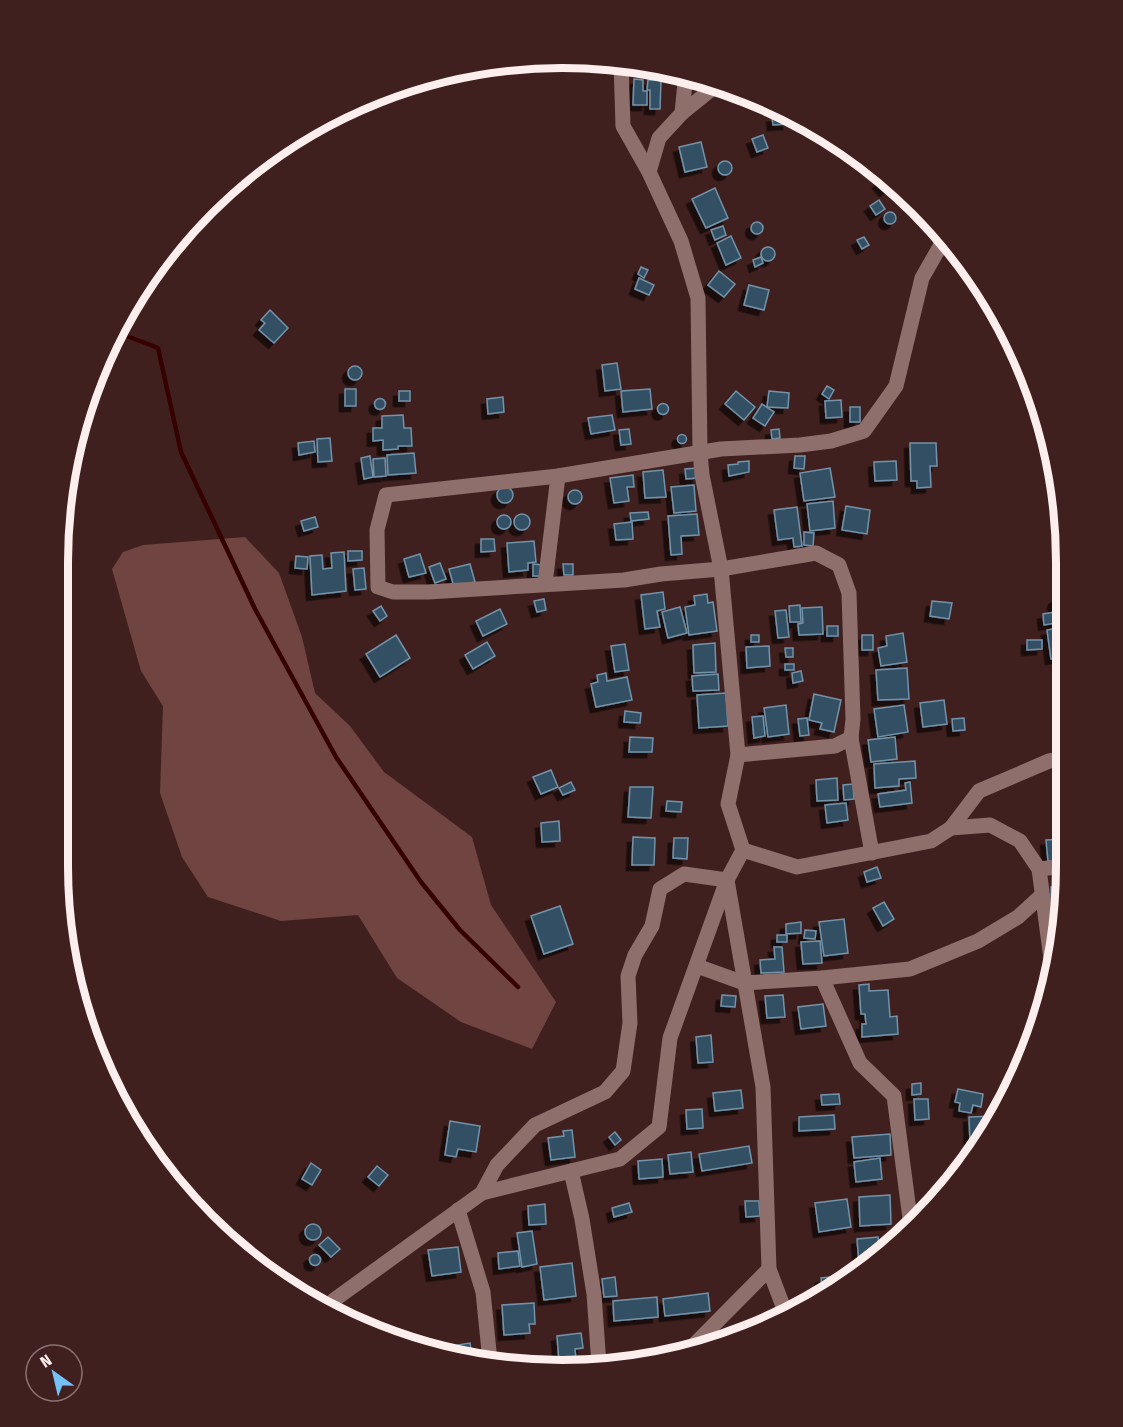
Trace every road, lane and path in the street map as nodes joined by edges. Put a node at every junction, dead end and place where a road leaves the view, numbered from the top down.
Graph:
1 (621, 72) edge
2 (685, 83) edge
3 (710, 91) edge
4 (682, 113) junction
5 (649, 172) junction
6 (941, 245) edge
7 (700, 452) junction
8 (558, 476) junction
9 (721, 569) junction
10 (545, 584) junction
11 (851, 738) junction
12 (738, 754) junction
13 (1056, 760) edge
14 (951, 828) junction
15 (743, 850) junction
16 (872, 853) junction
17 (1056, 867) edge
18 (1039, 869) junction
19 (727, 880) junction
20 (1042, 895) junction
21 (1049, 944) edge
22 (697, 966) junction
23 (822, 978) junction
24 (744, 983) junction
25 (571, 1171) junction
26 (482, 1193) junction
27 (458, 1210) junction
28 (910, 1216) edge
29 (769, 1269) junction
30 (333, 1303) edge
31 (783, 1307) edge
32 (699, 1340) edge
33 (489, 1354) edge
34 (598, 1358) edge

1 - 5 street
2 - 4 street
3 - 4 street
4 - 5 street
5 - 7 street
6 - 7 street
7 - 8 street
7 - 9 street
8 - 10 street
8 - 10 street
9 - 10 street
9 - 11 street
9 - 12 street
11 - 12 street
11 - 16 street
12 - 15 street
13 - 14 street
14 - 16 street
14 - 18 street
15 - 16 street
15 - 19 street
17 - 18 street
18 - 20 street
19 - 22 street
19 - 24 street
19 - 26 street
20 - 21 street
20 - 23 street
22 - 24 street
22 - 25 street
23 - 24 street
23 - 28 street
24 - 29 street
25 - 26 street
25 - 34 street
26 - 27 street
27 - 30 street
27 - 33 street
29 - 31 street
29 - 32 street

